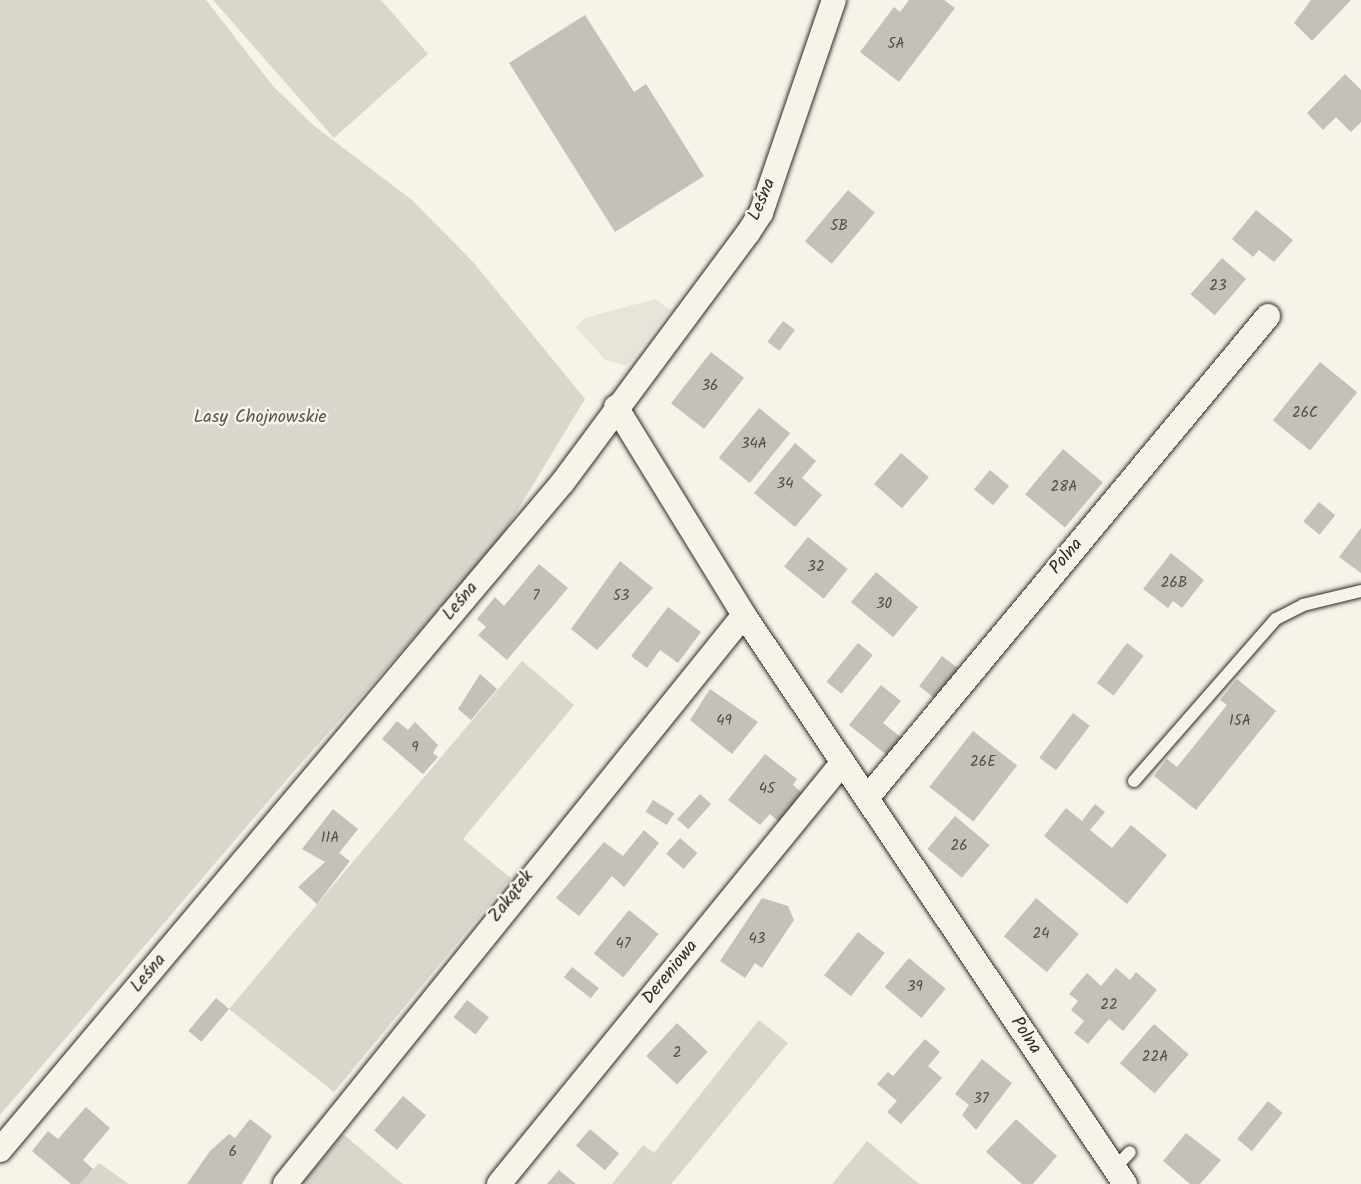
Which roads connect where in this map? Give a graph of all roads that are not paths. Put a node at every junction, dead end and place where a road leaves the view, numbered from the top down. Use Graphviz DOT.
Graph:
graph roads {
  1 [pos="834,0"];
  2 [pos="1268,316"];
  3 [pos="616,407"];
  4 [pos="1361,591"];
  5 [pos="744,615"];
  6 [pos="843,762"];
  7 [pos="1134,781"];
  8 [pos="867,798"];
  9 [pos="0,1150"];
  10 [pos="1123,1168"];
  11 [pos="285,1184"];
  12 [pos="499,1184"];
  1 -- 3 [label="street, Leśna"];
  2 -- 8 [label="street, Polna"];
  3 -- 5 [label="street, Polna"];
  3 -- 9 [label="street, Leśna"];
  4 -- 7 [label="lane"];
  5 -- 6 [label="street, Polna"];
  5 -- 11 [label="street, Zakątek"];
  6 -- 8 [label="street, Polna"];
  6 -- 12 [label="street, Dereniowa"];
  8 -- 10 [label="street, Polna"];
}
